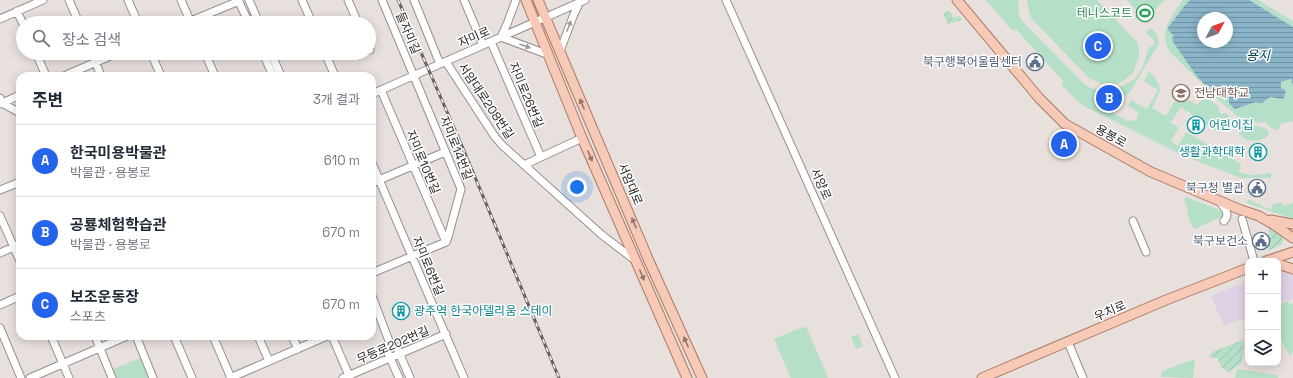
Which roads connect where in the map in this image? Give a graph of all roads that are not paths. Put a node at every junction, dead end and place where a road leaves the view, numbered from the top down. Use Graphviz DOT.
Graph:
graph roads {
  1 [pos="43,0"];
  2 [pos="69,0"];
  3 [pos="128,0"];
  4 [pos="181,0"];
  5 [pos="239,0"];
  6 [pos="249,0"];
  7 [pos="302,0"];
  8 [pos="348,0"];
  9 [pos="382,0"];
  10 [pos="414,0"];
  11 [pos="464,0"];
  12 [pos="516,0"];
  13 [pos="526,0"];
  14 [pos="538,0"];
  15 [pos="567,0"];
  16 [pos="726,0"];
  17 [pos="958,0"];
  18 [pos="583,1"];
  19 [pos="17,11"];
  20 [pos="19,16"];
  21 [pos="76,16"];
  22 [pos="135,16"];
  23 [pos="188,16"];
  24 [pos="203,16"];
  25 [pos="246,16"];
  26 [pos="256,16"];
  27 [pos="309,16"];
  28 [pos="355,16"];
  29 [pos="545,17"];
  30 [pos="0,19"];
  31 [pos="535,22"];
  32 [pos="501,37"];
  33 [pos="491,42"];
  34 [pos="483,45"];
  35 [pos="560,51"];
  36 [pos="548,55"];
  37 [pos="39,60"];
  38 [pos="101,60"];
  39 [pos="154,60"];
  40 [pos="208,60"];
  41 [pos="266,60"];
  42 [pos="274,60"];
  43 [pos="328,60"];
  44 [pos="96,62"];
  45 [pos="443,63"];
  46 [pos="44,72"];
  47 [pos="73,72"];
  48 [pos="100,72"];
  49 [pos="159,72"];
  50 [pos="213,72"];
  51 [pos="270,72"];
  52 [pos="279,72"];
  53 [pos="333,72"];
  54 [pos="414,75"];
  55 [pos="381,90"];
  56 [pos="376,92"];
  57 [pos="16,96"];
  58 [pos="1,102"];
  59 [pos="16,111"];
  60 [pos="582,138"];
  61 [pos="445,152"];
  62 [pos="541,157"];
  63 [pos="524,165"];
  64 [pos="413,166"];
  65 [pos="376,171"];
  66 [pos="380,180"];
  67 [pos="376,182"];
  68 [pos="16,184"];
  69 [pos="0,190"];
  70 [pos="1218,201"];
  71 [pos="0,216"];
  72 [pos="1260,216"];
  73 [pos="1242,219"];
  74 [pos="1133,221"];
  75 [pos="1224,221"];
  76 [pos="1293,224"];
  77 [pos="1293,238"];
  78 [pos="446,242"];
  79 [pos="16,243"];
  80 [pos="16,245"];
  81 [pos="16,245"];
  82 [pos="0,250"];
  83 [pos="1146,252"];
  84 [pos="1293,252"];
  85 [pos="0,253"];
  86 [pos="412,256"];
  87 [pos="1253,258"];
  88 [pos="1276,258"];
  89 [pos="636,261"];
  90 [pos="1281,265"];
  91 [pos="1245,269"];
  92 [pos="1293,269"];
  93 [pos="376,271"];
  94 [pos="16,298"];
  95 [pos="0,305"];
  96 [pos="376,307"];
  97 [pos="0,328"];
  98 [pos="446,334"];
  99 [pos="53,340"];
  100 [pos="97,340"];
  101 [pos="118,340"];
  102 [pos="138,340"];
  103 [pos="176,340"];
  104 [pos="215,340"];
  105 [pos="260,340"];
  106 [pos="294,340"];
  107 [pos="319,340"];
  108 [pos="333,340"];
  109 [pos="3,341"];
  110 [pos="389,341"];
  111 [pos="1068,342"];
  112 [pos="100,348"];
  113 [pos="298,349"];
  114 [pos="400,353"];
  115 [pos="390,358"];
  116 [pos="269,361"];
  117 [pos="63,364"];
  118 [pos="43,375"];
  119 [pos="347,377"];
  120 [pos="21,378"];
  121 [pos="30,378"];
  122 [pos="69,378"];
  123 [pos="112,378"];
  124 [pos="153,378"];
  125 [pos="192,378"];
  126 [pos="230,378"];
  127 [pos="399,378"];
  128 [pos="410,378"];
  129 [pos="464,378"];
  130 [pos="687,378"];
  131 [pos="702,378"];
  132 [pos="896,378"];
  133 [pos="982,378"];
  134 [pos="1083,378"];
  1 -- 19 [label="street"];
  2 -- 21 [label="street"];
  3 -- 22 [label="street"];
  4 -- 23 [label="street"];
  5 -- 24 [label="street"];
  5 -- 25 [label="street"];
  6 -- 26 [label="street"];
  7 -- 27 [label="street"];
  8 -- 28 [label="street"];
  9 -- 54 [label="street, 들자미길"];
  10 -- 45 [label="street, 서암대로208번길"];
  11 -- 34 [label="street"];
  12 -- 32 [label="street"];
  13 -- 31 [label="main road"];
  14 -- 29 [label="main road, 서암대로"];
  15 -- 18 [label="street"];
  16 -- 132 [label="street, 서양로"];
  17 -- 70 [label="main road, 용봉로"];
  18 -- 29 [label="street, 자미로"];
  35 -- 18 [label="street, one-way"];
  19 -- 20 [label="street"];
  19 -- 30 [label="street"];
  29 -- 31 [label="street, 자미로"];
  29 -- 35 [label="main road, 서암대로"];
  31 -- 32 [label="street, 자미로"];
  31 -- 36 [label="main road"];
  32 -- 33 [label="street, 자미로"];
  32 -- 36 [label="street, one-way"];
  33 -- 34 [label="street, 자미로"];
  33 -- 62 [label="street, 자미로26번길"];
  34 -- 45 [label="street, 자미로"];
  131 -- 35 [label="main road, 서암대로, one-way"];
  36 -- 60 [label="main road"];
  37 -- 46 [label="street"];
  38 -- 44 [label="street"];
  39 -- 49 [label="street"];
  40 -- 50 [label="street"];
  41 -- 51 [label="street"];
  42 -- 52 [label="street"];
  43 -- 53 [label="street"];
  44 -- 47 [label="street"];
  44 -- 48 [label="street"];
  45 -- 54 [label="street, 자미로"];
  45 -- 63 [label="street, 서암대로208번길"];
  54 -- 55 [label="street, 자미로"];
  54 -- 61 [label="street, 자미로14번길"];
  55 -- 56 [label="street, 자미로"];
  55 -- 64 [label="street, 자미로10번길"];
  57 -- 58 [label="street"];
  58 -- 59 [label="street"];
  60 -- 62 [label="street"];
  60 -- 89 [label="main road, one-way"];
  61 -- 64 [label="street"];
  61 -- 78 [label="street, 자미로14번길"];
  62 -- 63 [label="street"];
  63 -- 89 [label="street, 서암대로208번길"];
  64 -- 66 [label="street"];
  64 -- 78 [label="street, 자미로10번길"];
  65 -- 66 [label="street, 자미로6번길"];
  66 -- 67 [label="street"];
  66 -- 86 [label="street, 자미로6번길"];
  68 -- 69 [label="street"];
  70 -- 72 [label="main road, 용봉로"];
  70 -- 75 [label="street"];
  71 -- 79 [label="street"];
  72 -- 76 [label="main road"];
  72 -- 77 [label="main road, 용봉로"];
  73 -- 87 [label="street"];
  74 -- 83 [label="street"];
  78 -- 86 [label="street"];
  80 -- 82 [label="street"];
  81 -- 85 [label="street"];
  84 -- 88 [label="main road"];
  86 -- 93 [label="street"];
  86 -- 98 [label="street, 자미로6번길"];
  89 -- 130 [label="main road, one-way"];
  90 -- 92 [label="main road"];
  91 -- 111 [label="main road, 우치로"];
  94 -- 95 [label="street"];
  96 -- 110 [label="street"];
  97 -- 109 [label="street"];
  98 -- 114 [label="street, 무등로202번길"];
  98 -- 129 [label="street, 자미로6번길"];
  99 -- 117 [label="street"];
  100 -- 112 [label="street"];
  101 -- 112 [label="street"];
  102 -- 124 [label="street"];
  103 -- 125 [label="street"];
  104 -- 126 [label="street"];
  105 -- 116 [label="street"];
  106 -- 113 [label="street"];
  107 -- 113 [label="street"];
  108 -- 119 [label="street, 무등로202번길"];
  109 -- 120 [label="street"];
  110 -- 114 [label="street"];
  110 -- 115 [label="street"];
  111 -- 133 [label="main road, 우치로"];
  111 -- 134 [label="street"];
  112 -- 117 [label="street"];
  112 -- 123 [label="street"];
  113 -- 116 [label="street"];
  114 -- 115 [label="street, 무등로202번길"];
  114 -- 128 [label="street"];
  115 -- 119 [label="street, 무등로202번길"];
  115 -- 127 [label="street"];
  116 -- 126 [label="street"];
  117 -- 118 [label="street"];
  117 -- 122 [label="street"];
  118 -- 121 [label="street"];
}
